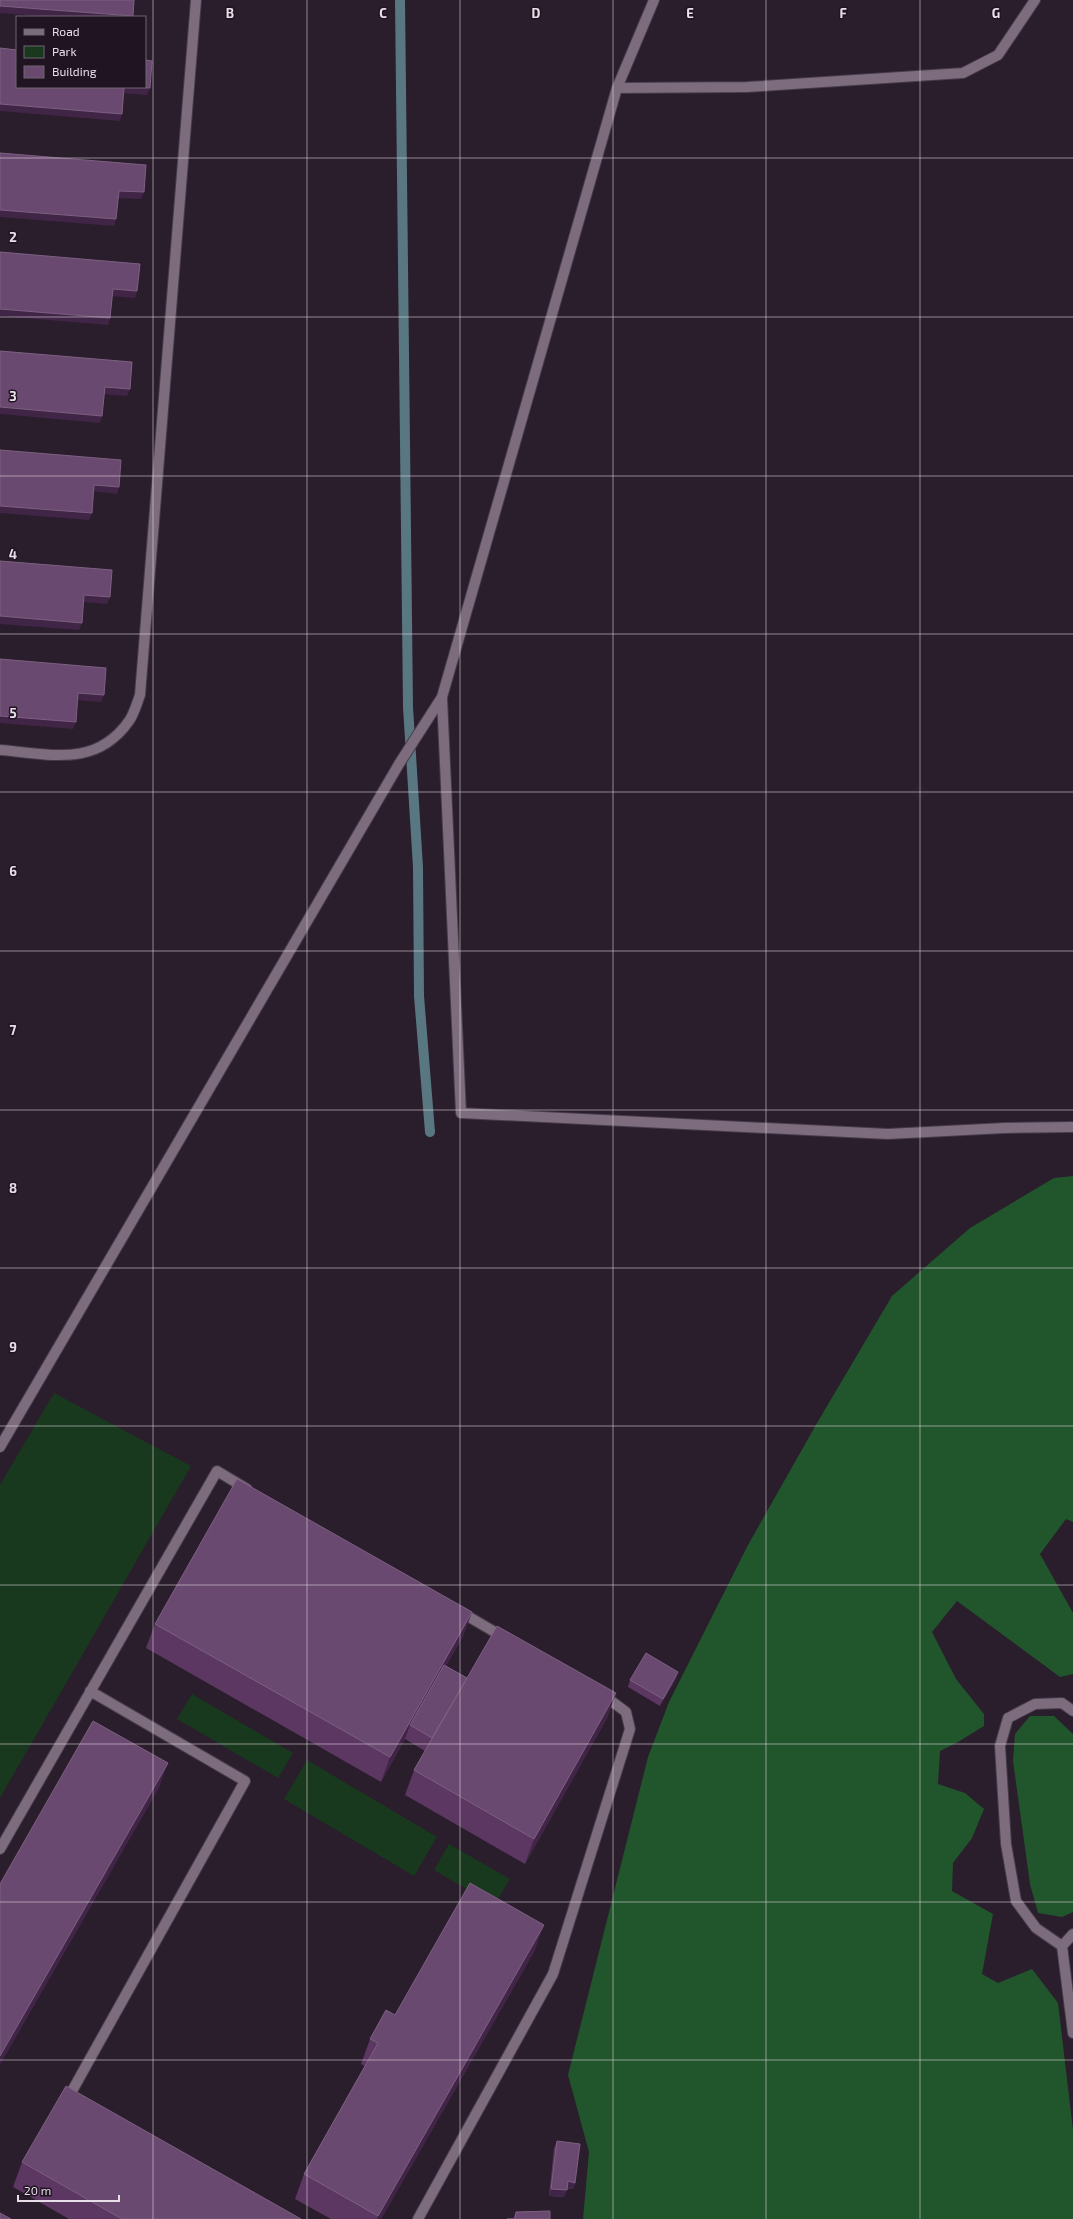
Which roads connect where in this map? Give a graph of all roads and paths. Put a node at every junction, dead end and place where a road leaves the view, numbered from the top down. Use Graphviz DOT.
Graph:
graph roads {
  1 [pos="196,0"];
  2 [pos="654,0"];
  3 [pos="1035,0"];
  4 [pos="617,88"];
  5 [pos="442,697"];
  6 [pos="0,750"];
  7 [pos="1073,1127"];
  8 [pos="0,1447"];
  9 [pos="258,1495"];
  10 [pos="450,1606"];
  11 [pos="512,1642"];
  12 [pos="594,1689"];
  13 [pos="90,1691"];
  14 [pos="1073,1711"];
  15 [pos="0,1849"];
  16 [pos="1073,1934"];
  17 [pos="1062,1946"];
  18 [pos="1073,2033"];
  19 [pos="72,2106"];
  20 [pos="418,2219"];
  1 -- 6 [label="street"];
  2 -- 4 [label="street"];
  3 -- 4 [label="street"];
  4 -- 5 [label="street"];
  5 -- 7 [label="street"];
  5 -- 8 [label="street"];
  9 -- 13 [label="street"];
  10 -- 11 [label="street"];
  12 -- 20 [label="street"];
  13 -- 15 [label="street"];
  13 -- 19 [label="street"];
  14 -- 17 [label="street"];
  16 -- 17 [label="street"];
  17 -- 18 [label="street"];
}
